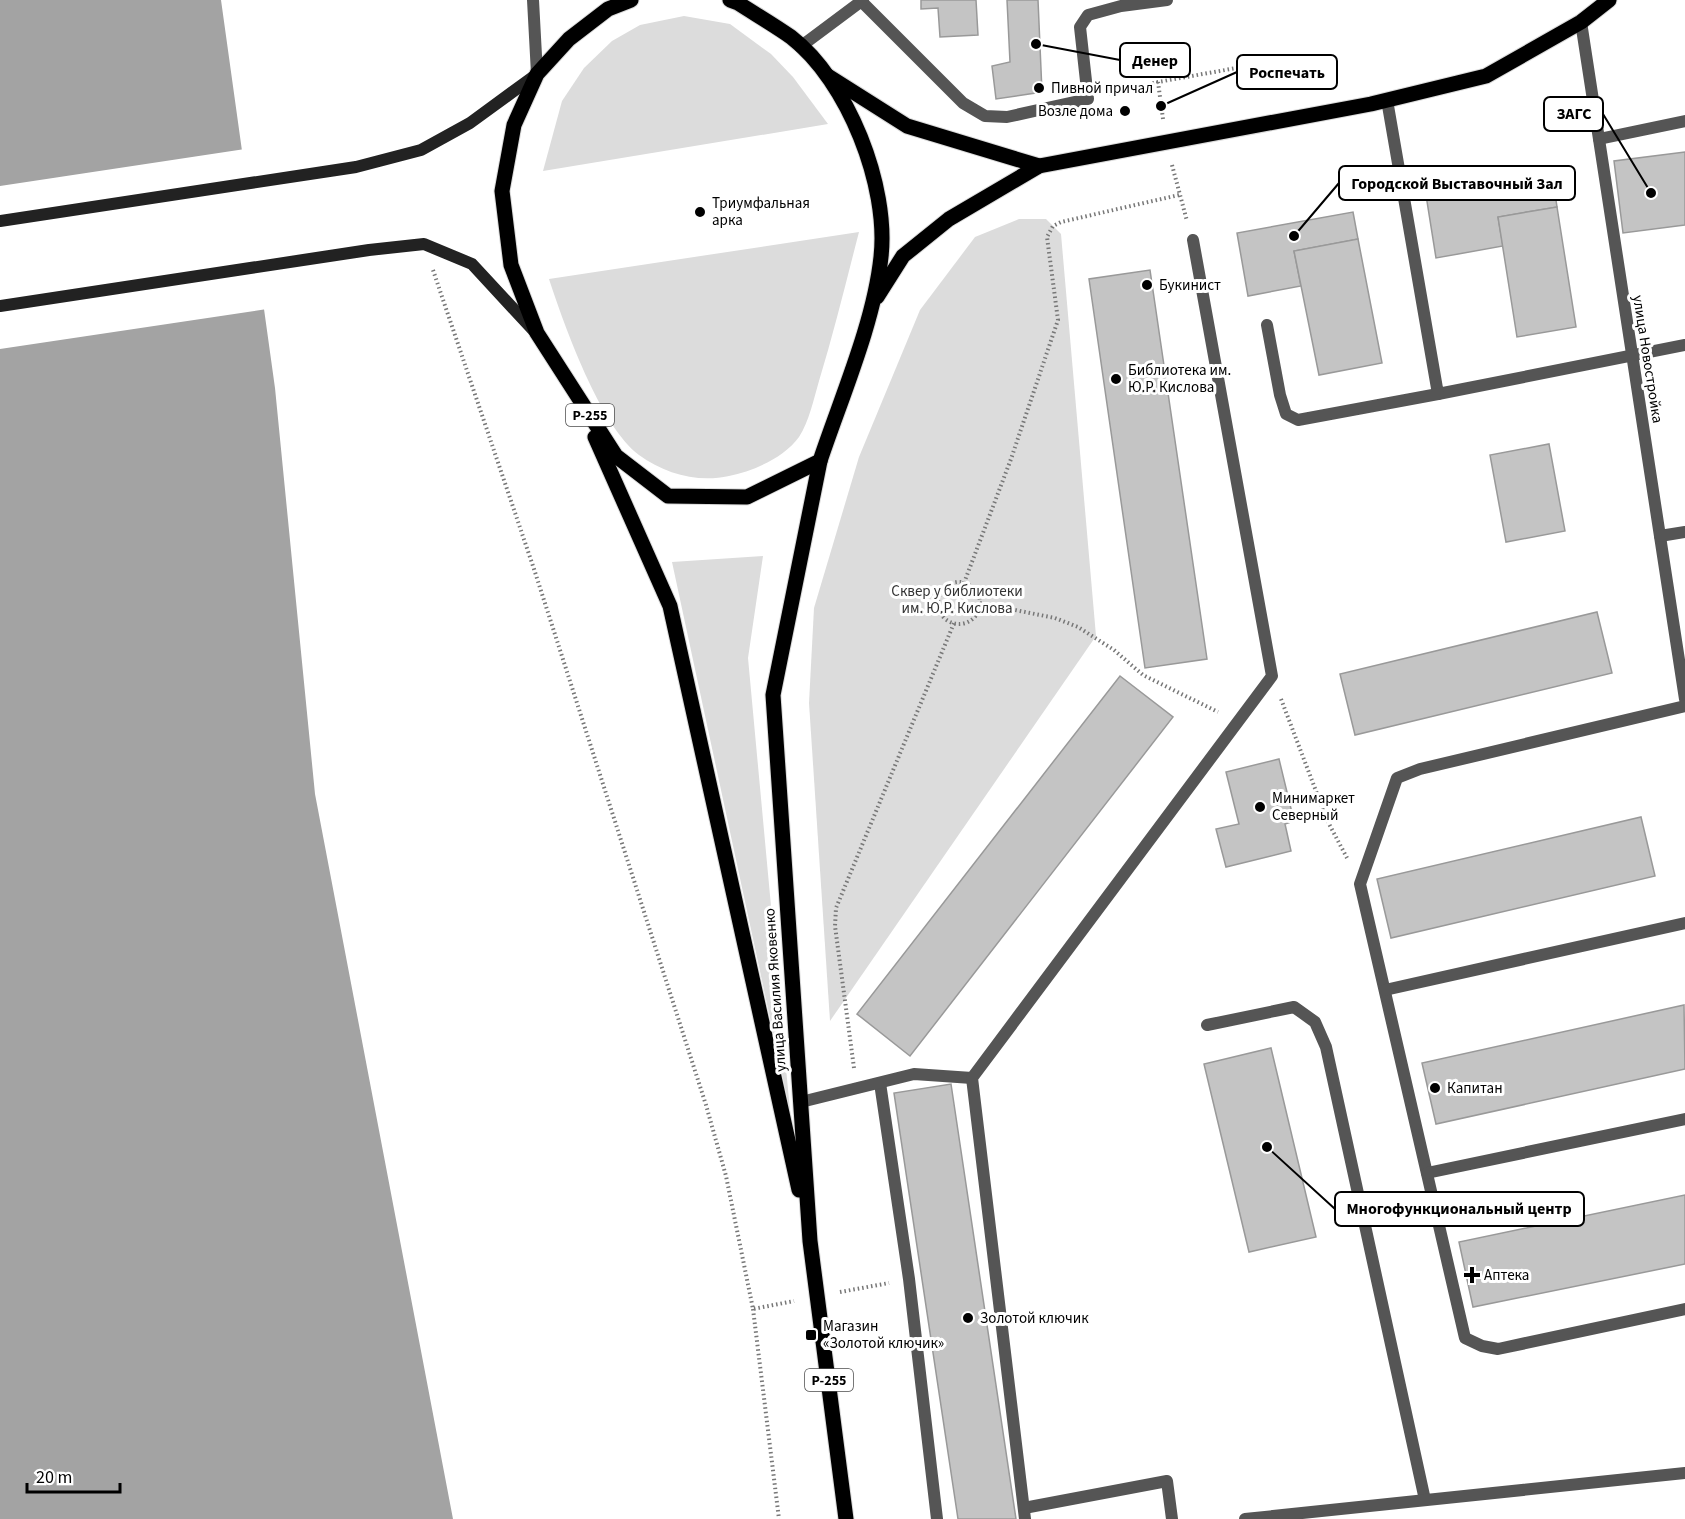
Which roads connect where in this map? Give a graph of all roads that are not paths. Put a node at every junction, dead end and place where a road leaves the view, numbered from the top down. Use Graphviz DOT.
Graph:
graph roads {
  1 [pos="533,0"];
  2 [pos="631,0"];
  3 [pos="729,0"];
  4 [pos="1167,0"];
  5 [pos="1595,0"];
  6 [pos="1609,0"];
  7 [pos="863,1"];
  8 [pos="1581,22"];
  9 [pos="800,47"];
  10 [pos="537,74"];
  11 [pos="828,76"];
  12 [pos="1387,100"];
  13 [pos="1685,121"];
  14 [pos="1599,139"];
  15 [pos="1039,166"];
  16 [pos="0,221"];
  17 [pos="1193,240"];
  18 [pos="872,304"];
  19 [pos="0,306"];
  20 [pos="1267,325"];
  21 [pos="537,333"];
  22 [pos="1685,345"];
  23 [pos="1633,357"];
  24 [pos="576,393"];
  25 [pos="1438,394"];
  26 [pos="820,461"];
  27 [pos="1685,532"];
  28 [pos="1660,536"];
  29 [pos="1685,699"];
  30 [pos="1685,706"];
  31 [pos="1685,923"];
  32 [pos="1385,990"];
  33 [pos="1208,1025"];
  34 [pos="972,1078"];
  35 [pos="880,1083"];
  36 [pos="801,1102"];
  37 [pos="1685,1119"];
  38 [pos="1427,1173"];
  39 [pos="810,1241"];
  40 [pos="1685,1309"];
  41 [pos="1685,1473"];
  42 [pos="1425,1500"];
  43 [pos="1025,1513"];
  44 [pos="846,1519"];
  45 [pos="937,1519"];
  46 [pos="1172,1519"];
  47 [pos="1245,1519"];
  1 -- 10 [label="street"];
  2 -- 10 [label="main road, Р-255"];
  3 -- 9 [label="main road, Р-255"];
  4 -- 7 [label="street"];
  5 -- 8 [label="main road"];
  6 -- 8 [label="main road"];
  7 -- 9 [label="street"];
  8 -- 12 [label="main road"];
  8 -- 14 [label="street, улица Новостройка"];
  9 -- 11 [label="main road, Р-255"];
  10 -- 16 [label="main road, Р-255"];
  10 -- 21 [label="main road, Р-255"];
  11 -- 15 [label="main road"];
  11 -- 18 [label="main road, Р-255"];
  12 -- 15 [label="main road"];
  12 -- 25 [label="street"];
  13 -- 14 [label="street"];
  14 -- 23 [label="street, улица Новостройка"];
  15 -- 18 [label="main road"];
  17 -- 34 [label="street"];
  18 -- 26 [label="main road, Р-255"];
  19 -- 21 [label="main road, Р-255"];
  20 -- 25 [label="street"];
  21 -- 24 [label="main road, Р-255"];
  22 -- 23 [label="street"];
  23 -- 25 [label="street"];
  23 -- 28 [label="street, улица Новостройка"];
  24 -- 26 [label="main road, Р-255"];
  24 -- 39 [label="main road, Р-255"];
  26 -- 36 [label="main road, улица Василия Яковенко / Р-255"];
  27 -- 28 [label="street"];
  28 -- 29 [label="street, улица Новостройка"];
  30 -- 32 [label="street"];
  31 -- 32 [label="street"];
  32 -- 38 [label="street"];
  33 -- 42 [label="street"];
  34 -- 35 [label="street"];
  34 -- 43 [label="street"];
  35 -- 36 [label="street"];
  35 -- 45 [label="street"];
  36 -- 39 [label="main road, улица Василия Яковенко / Р-255"];
  37 -- 38 [label="street"];
  38 -- 40 [label="street"];
  39 -- 44 [label="main road, улица Василия Яковенко / Р-255"];
  41 -- 42 [label="street"];
  42 -- 47 [label="street"];
  43 -- 46 [label="street"];
}
